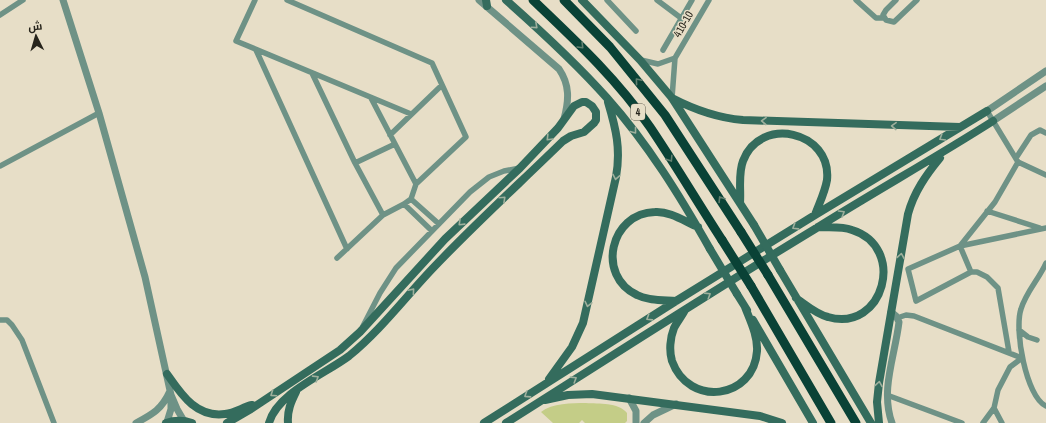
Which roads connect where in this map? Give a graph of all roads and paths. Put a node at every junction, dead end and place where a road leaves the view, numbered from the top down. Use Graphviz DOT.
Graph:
graph roads {
  1 [pos="23,0"];
  2 [pos="64,0"];
  3 [pos="254,0"];
  4 [pos="287,0"];
  5 [pos="479,0"];
  6 [pos="506,0"];
  7 [pos="533,0"];
  8 [pos="564,0"];
  9 [pos="582,0"];
  10 [pos="607,0"];
  11 [pos="657,0"];
  12 [pos="692,0"];
  13 [pos="709,0"];
  14 [pos="856,0"];
  15 [pos="896,0"];
  16 [pos="917,0"];
  17 [pos="487,3"];
  18 [pos="0,15"];
  19 [pos="681,18"];
  20 [pos="884,18"];
  21 [pos="636,31"];
  22 [pos="256,50"];
  23 [pos="663,50"];
  24 [pos="675,58"];
  25 [pos="640,60"];
  26 [pos="1046,71"];
  27 [pos="312,73"];
  28 [pos="442,85"];
  29 [pos="1046,86"];
  30 [pos="371,97"];
  31 [pos="607,98"];
  32 [pos="672,98"];
  33 [pos="988,111"];
  34 [pos="98,113"];
  35 [pos="411,114"];
  36 [pos="563,120"];
  37 [pos="993,121"];
  38 [pos="961,127"];
  39 [pos="1046,133"];
  40 [pos="390,135"];
  41 [pos="395,144"];
  42 [pos="943,153"];
  43 [pos="1017,160"];
  44 [pos="355,163"];
  45 [pos="0,166"];
  46 [pos="520,168"];
  47 [pos="1046,175"];
  48 [pos="416,184"];
  49 [pos="410,199"];
  50 [pos="404,204"];
  51 [pos="740,204"];
  52 [pos="987,211"];
  53 [pos="383,215"];
  54 [pos="815,215"];
  55 [pos="439,224"];
  56 [pos="698,227"];
  57 [pos="818,227"];
  58 [pos="1044,228"];
  59 [pos="432,231"];
  60 [pos="960,246"];
  61 [pos="347,249"];
  62 [pos="337,258"];
  63 [pos="1046,263"];
  64 [pos="971,272"];
  65 [pos="1044,272"];
  66 [pos="796,298"];
  67 [pos="676,301"];
  68 [pos="745,307"];
  69 [pos="686,308"];
  70 [pos="894,315"];
  71 [pos="0,320"];
  72 [pos="1019,330"];
  73 [pos="360,332"];
  74 [pos="1037,340"];
  75 [pos="1009,352"];
  76 [pos="1022,358"];
  77 [pos="167,374"];
  78 [pos="546,384"];
  79 [pos="297,389"];
  80 [pos="171,393"];
  81 [pos="887,395"];
  82 [pos="629,398"];
  83 [pos="539,401"];
  84 [pos="676,404"];
  85 [pos="1046,406"];
  86 [pos="254,407"];
  87 [pos="994,408"];
  88 [pos="188,422"];
  89 [pos="54,423"];
  90 [pos="136,423"];
  91 [pos="167,423"];
  92 [pos="227,423"];
  93 [pos="243,423"];
  94 [pos="269,423"];
  95 [pos="288,423"];
  96 [pos="484,423"];
  97 [pos="506,423"];
  98 [pos="636,423"];
  99 [pos="644,423"];
  100 [pos="782,423"];
  101 [pos="813,423"];
  102 [pos="831,423"];
  103 [pos="856,423"];
  104 [pos="871,423"];
  105 [pos="879,423"];
  106 [pos="892,423"];
  107 [pos="962,423"];
  108 [pos="983,423"];
  109 [pos="1002,423"];
  1 -- 18 [label="street"];
  2 -- 34 [label="street"];
  3 -- 22 [label="street"];
  4 -- 28 [label="street"];
  5 -- 17 [label="street"];
  6 -- 31 [label="main road, one-way"];
  7 -- 102 [label="highway, 4, one-way, bridge"];
  103 -- 8 [label="highway, 4, one-way, bridge"];
  9 -- 25 [label="main road"];
  10 -- 21 [label="street"];
  11 -- 19 [label="street"];
  12 -- 19 [label="street"];
  13 -- 24 [label="street, 410-10"];
  14 -- 20 [label="street"];
  15 -- 20 [label="street"];
  16 -- 20 [label="street"];
  17 -- 36 [label="street"];
  19 -- 23 [label="street"];
  22 -- 27 [label="street"];
  22 -- 61 [label="street"];
  24 -- 25 [label="street"];
  24 -- 32 [label="street, 410-10"];
  25 -- 32 [label="main road"];
  26 -- 33 [label="street"];
  27 -- 30 [label="street"];
  27 -- 44 [label="street"];
  28 -- 35 [label="street"];
  28 -- 48 [label="street"];
  29 -- 37 [label="street"];
  30 -- 35 [label="street"];
  30 -- 40 [label="street"];
  31 -- 56 [label="main road, one-way"];
  31 -- 78 [label="main road, one-way"];
  38 -- 32 [label="main road, one-way"];
  32 -- 51 [label="main road"];
  33 -- 37 [label="street"];
  33 -- 38 [label="main road"];
  34 -- 45 [label="street"];
  34 -- 77 [label="street"];
  35 -- 40 [label="street"];
  36 -- 46 [label="main road, one-way"];
  79 -- 36 [label="main road, one-way"];
  37 -- 42 [label="main road"];
  37 -- 43 [label="street"];
  38 -- 54 [label="main road, one-way"];
  39 -- 43 [label="street"];
  40 -- 41 [label="street"];
  41 -- 44 [label="street"];
  41 -- 48 [label="street"];
  57 -- 42 [label="main road, one-way"];
  70 -- 42 [label="main road, one-way"];
  43 -- 47 [label="street"];
  43 -- 52 [label="street"];
  44 -- 53 [label="street"];
  46 -- 55 [label="street"];
  46 -- 73 [label="main road, one-way"];
  48 -- 49 [label="street"];
  49 -- 50 [label="street"];
  49 -- 55 [label="street"];
  50 -- 53 [label="street"];
  50 -- 59 [label="street"];
  51 -- 54 [label="main road"];
  51 -- 66 [label="main road, bridge"];
  52 -- 58 [label="street"];
  52 -- 60 [label="street"];
  53 -- 61 [label="street"];
  54 -- 67 [label="main road, one-way"];
  55 -- 59 [label="street"];
  56 -- 67 [label="main road"];
  56 -- 68 [label="main road, bridge"];
  57 -- 66 [label="main road"];
  69 -- 57 [label="main road, one-way"];
  58 -- 60 [label="street"];
  59 -- 73 [label="street"];
  60 -- 64 [label="street"];
  60 -- 64 [label="street"];
  61 -- 62 [label="street"];
  63 -- 65 [label="street"];
  64 -- 75 [label="street"];
  65 -- 72 [label="street"];
  66 -- 104 [label="main road"];
  67 -- 78 [label="main road, one-way"];
  68 -- 69 [label="main road"];
  68 -- 101 [label="main road"];
  83 -- 69 [label="main road, one-way"];
  70 -- 75 [label="street"];
  70 -- 81 [label="street"];
  105 -- 70 [label="main road, one-way"];
  71 -- 89 [label="street"];
  72 -- 74 [label="street"];
  72 -- 76 [label="street"];
  73 -- 86 [label="main road, one-way"];
  75 -- 76 [label="street"];
  76 -- 85 [label="street"];
  76 -- 87 [label="street"];
  77 -- 80 [label="street"];
  77 -- 86 [label="main road"];
  78 -- 96 [label="main road, one-way"];
  79 -- 94 [label="main road"];
  79 -- 95 [label="main road"];
  80 -- 88 [label="street"];
  80 -- 90 [label="street"];
  80 -- 91 [label="street"];
  81 -- 106 [label="street"];
  81 -- 107 [label="street"];
  82 -- 83 [label="main road"];
  82 -- 84 [label="main road"];
  82 -- 98 [label="street"];
  83 -- 97 [label="main road"];
  84 -- 99 [label="street"];
  84 -- 100 [label="main road"];
  86 -- 92 [label="main road"];
  86 -- 93 [label="main road"];
  87 -- 108 [label="street"];
  87 -- 109 [label="street"];
  88 -- 91 [label="main road"];
}
